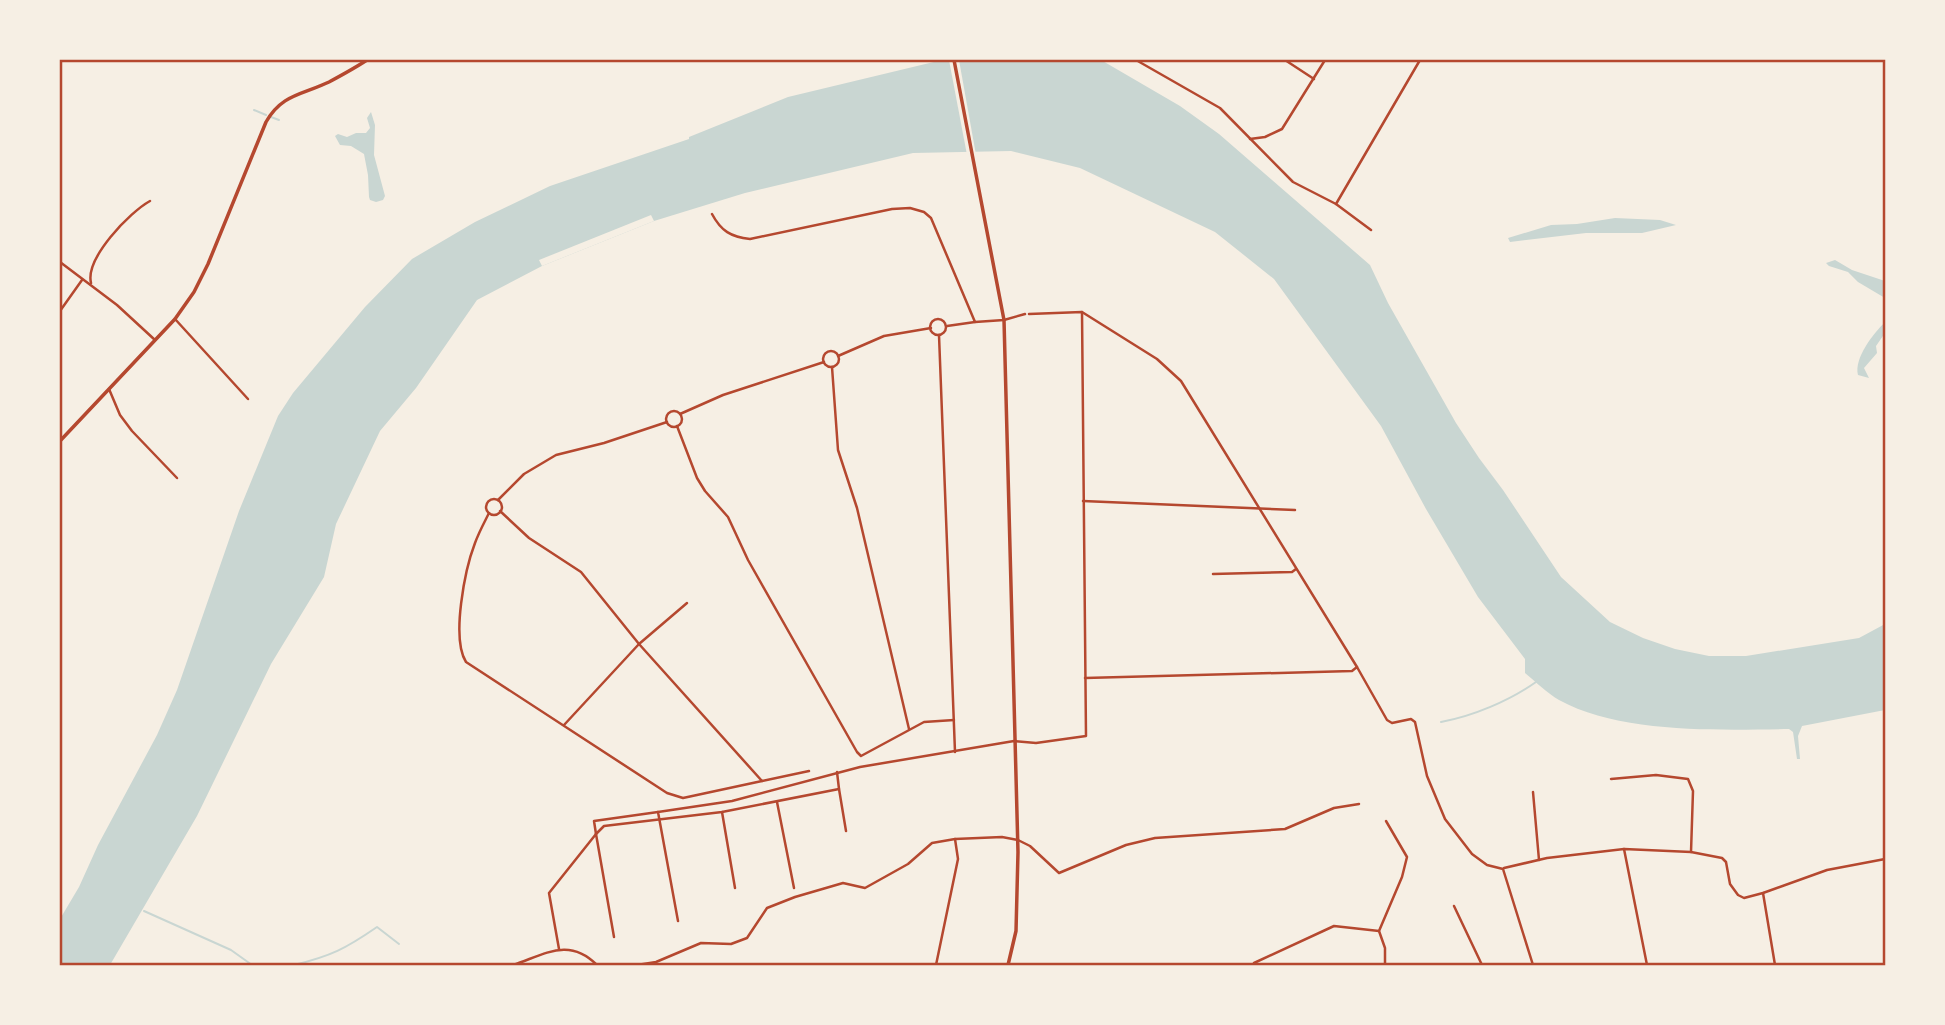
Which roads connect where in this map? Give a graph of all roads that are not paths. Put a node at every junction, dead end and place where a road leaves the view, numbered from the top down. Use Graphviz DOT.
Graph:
graph roads {
  1 [pos="367,60"];
  2 [pos="954,60"];
  3 [pos="1136,60"];
  4 [pos="1285,60"];
  5 [pos="1325,60"];
  6 [pos="1420,60"];
  7 [pos="1314,79"];
  8 [pos="1250,139"];
  9 [pos="150,201"];
  10 [pos="1336,204"];
  11 [pos="712,214"];
  12 [pos="1371,230"];
  13 [pos="60,262"];
  14 [pos="83,279"];
  15 [pos="92,286"];
  16 [pos="60,311"];
  17 [pos="1082,312"];
  18 [pos="175,319"];
  19 [pos="1004,320"];
  20 [pos="975,322"];
  21 [pos="946,326"];
  22 [pos="931,328"];
  23 [pos="939,335"];
  24 [pos="155,340"];
  25 [pos="838,356"];
  26 [pos="824,362"];
  27 [pos="832,367"];
  28 [pos="109,389"];
  29 [pos="248,399"];
  30 [pos="680,414"];
  31 [pos="667,422"];
  32 [pos="677,426"];
  33 [pos="60,441"];
  34 [pos="177,478"];
  35 [pos="498,500"];
  36 [pos="1083,501"];
  37 [pos="1259,509"];
  38 [pos="1295,510"];
  39 [pos="500,511"];
  40 [pos="489,513"];
  41 [pos="1297,569"];
  42 [pos="1213,574"];
  43 [pos="687,603"];
  44 [pos="639,644"];
  45 [pos="1357,667"];
  46 [pos="1085,678"];
  47 [pos="954,720"];
  48 [pos="564,725"];
  49 [pos="909,729"];
  50 [pos="1014,741"];
  51 [pos="955,752"];
  52 [pos="809,771"];
  53 [pos="836,772"];
  54 [pos="1611,779"];
  55 [pos="762,781"];
  56 [pos="839,789"];
  57 [pos="1533,792"];
  58 [pos="777,802"];
  59 [pos="1359,804"];
  60 [pos="658,812"];
  61 [pos="722,812"];
  62 [pos="660,819"];
  63 [pos="1386,821"];
  64 [pos="846,831"];
  65 [pos="596,834"];
  66 [pos="955,839"];
  67 [pos="1018,840"];
  68 [pos="1625,849"];
  69 [pos="1691,852"];
  70 [pos="1885,859"];
  71 [pos="1539,860"];
  72 [pos="1503,869"];
  73 [pos="735,888"];
  74 [pos="794,888"];
  75 [pos="1763,893"];
  76 [pos="1454,906"];
  77 [pos="678,921"];
  78 [pos="1378,931"];
  79 [pos="614,937"];
  80 [pos="559,949"];
  81 [pos="1254,963"];
  82 [pos="513,965"];
  83 [pos="597,965"];
  84 [pos="637,965"];
  85 [pos="936,965"];
  86 [pos="1008,965"];
  87 [pos="1385,965"];
  88 [pos="1482,965"];
  89 [pos="1533,965"];
  90 [pos="1647,965"];
  91 [pos="1775,965"];
  1 -- 18 [label="main road"];
  2 -- 19 [label="main road"];
  3 -- 8 [label="street"];
  4 -- 7 [label="street"];
  5 -- 7 [label="street"];
  6 -- 10 [label="street"];
  7 -- 8 [label="street"];
  8 -- 10 [label="street"];
  9 -- 15 [label="street"];
  10 -- 12 [label="street"];
  11 -- 20 [label="street"];
  13 -- 14 [label="street"];
  14 -- 15 [label="street"];
  14 -- 16 [label="street"];
  15 -- 24 [label="street"];
  17 -- 19 [label="street"];
  17 -- 36 [label="street"];
  17 -- 37 [label="street"];
  18 -- 24 [label="main road"];
  18 -- 29 [label="street"];
  19 -- 20 [label="street"];
  19 -- 50 [label="main road"];
  20 -- 21 [label="street"];
  21 -- 22 [label="street"];
  21 -- 23 [label="street"];
  22 -- 23 [label="street"];
  22 -- 25 [label="street"];
  23 -- 47 [label="street"];
  24 -- 28 [label="main road"];
  25 -- 26 [label="street"];
  25 -- 27 [label="street"];
  26 -- 27 [label="street"];
  26 -- 30 [label="street"];
  27 -- 49 [label="street"];
  28 -- 33 [label="main road"];
  28 -- 34 [label="street"];
  30 -- 31 [label="street"];
  30 -- 32 [label="street"];
  31 -- 32 [label="street"];
  31 -- 35 [label="street"];
  32 -- 49 [label="street"];
  35 -- 39 [label="street"];
  35 -- 40 [label="street"];
  36 -- 37 [label="street"];
  36 -- 46 [label="street"];
  37 -- 38 [label="street"];
  37 -- 41 [label="street"];
  39 -- 40 [label="street"];
  39 -- 44 [label="street"];
  40 -- 48 [label="street"];
  41 -- 42 [label="street"];
  41 -- 45 [label="street"];
  43 -- 44 [label="street"];
  44 -- 48 [label="street"];
  44 -- 55 [label="street"];
  45 -- 46 [label="street"];
  45 -- 72 [label="street"];
  46 -- 50 [label="street"];
  47 -- 49 [label="street"];
  47 -- 51 [label="street"];
  48 -- 55 [label="street"];
  50 -- 51 [label="street"];
  50 -- 67 [label="main road"];
  51 -- 53 [label="street"];
  52 -- 55 [label="street"];
  53 -- 56 [label="street"];
  53 -- 60 [label="street"];
  54 -- 69 [label="street"];
  56 -- 58 [label="street"];
  56 -- 64 [label="street"];
  57 -- 71 [label="street"];
  58 -- 61 [label="street"];
  58 -- 74 [label="street"];
  59 -- 67 [label="street"];
  60 -- 62 [label="street"];
  60 -- 65 [label="street"];
  61 -- 62 [label="street"];
  61 -- 73 [label="street"];
  62 -- 65 [label="street"];
  62 -- 77 [label="street"];
  63 -- 78 [label="street"];
  65 -- 79 [label="street"];
  65 -- 80 [label="street"];
  66 -- 67 [label="street"];
  66 -- 84 [label="street"];
  66 -- 85 [label="street"];
  67 -- 86 [label="main road"];
  68 -- 69 [label="street"];
  68 -- 71 [label="street"];
  68 -- 90 [label="street"];
  69 -- 75 [label="street"];
  70 -- 75 [label="street"];
  71 -- 72 [label="street"];
  72 -- 89 [label="street"];
  75 -- 91 [label="street"];
  76 -- 88 [label="street"];
  78 -- 81 [label="street"];
  78 -- 87 [label="street"];
  80 -- 82 [label="street"];
  80 -- 83 [label="street"];
}
